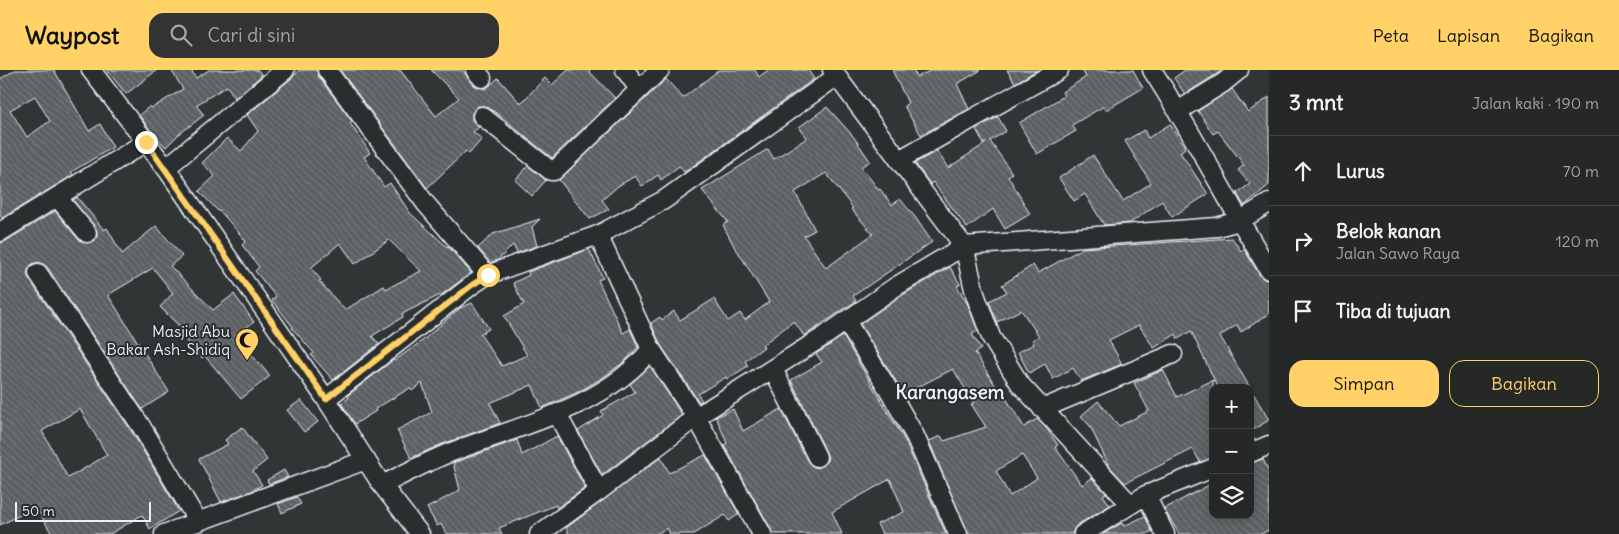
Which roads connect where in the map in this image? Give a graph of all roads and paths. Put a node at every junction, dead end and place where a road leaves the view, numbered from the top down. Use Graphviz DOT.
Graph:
graph roads {
  1 [pos="92,70"];
  2 [pos="285,70"];
  3 [pos="327,70"];
  4 [pos="624,70"];
  5 [pos="660,70"];
  6 [pos="1059,70"];
  7 [pos="1152,70"];
  8 [pos="1239,70"];
  9 [pos="835,73"];
  10 [pos="639,89"];
  11 [pos="1178,111"];
  12 [pos="482,116"];
  13 [pos="146,142"];
  14 [pos="899,160"];
  15 [pos="166,168"];
  16 [pos="57,197"];
  17 [pos="1269,203"];
  18 [pos="1239,221"];
  19 [pos="0,232"];
  20 [pos="87,233"];
  21 [pos="598,235"];
  22 [pos="964,246"];
  23 [pos="1269,270"];
  24 [pos="38,273"];
  25 [pos="488,275"];
  26 [pos="846,321"];
  27 [pos="651,349"];
  28 [pos="1173,354"];
  29 [pos="773,369"];
  30 [pos="326,399"];
  31 [pos="1042,409"];
  32 [pos="557,414"];
  33 [pos="696,417"];
  34 [pos="1268,448"];
  35 [pos="1254,452"];
  36 [pos="817,457"];
  37 [pos="366,460"];
  38 [pos="1209,470"];
  39 [pos="382,484"];
  40 [pos="599,491"];
  41 [pos="1146,495"];
  42 [pos="1130,504"];
  43 [pos="198,522"];
  44 [pos="559,528"];
  45 [pos="164,534"];
  46 [pos="420,534"];
  47 [pos="539,534"];
  48 [pos="762,534"];
  49 [pos="958,534"];
  50 [pos="1083,534"];
  51 [pos="1165,534"];
  1 -- 13 [label="street"];
  2 -- 15 [label="street"];
  3 -- 25 [label="street"];
  4 -- 10 [label="street"];
  5 -- 10 [label="street"];
  6 -- 14 [label="street"];
  7 -- 11 [label="street"];
  8 -- 11 [label="street"];
  9 -- 14 [label="street"];
  9 -- 21 [label="street"];
  10 -- 12 [label="street"];
  11 -- 18 [label="street"];
  13 -- 15 [label="street"];
  13 -- 16 [label="street"];
  14 -- 22 [label="street"];
  15 -- 30 [label="street"];
  16 -- 19 [label="street"];
  16 -- 20 [label="street"];
  17 -- 18 [label="street"];
  18 -- 22 [label="street"];
  18 -- 23 [label="street"];
  21 -- 25 [label="street"];
  21 -- 27 [label="street"];
  22 -- 26 [label="street"];
  22 -- 31 [label="street"];
  24 -- 43 [label="street"];
  25 -- 30 [label="street"];
  26 -- 29 [label="street"];
  26 -- 49 [label="street"];
  27 -- 32 [label="street"];
  27 -- 33 [label="street"];
  28 -- 31 [label="street"];
  29 -- 33 [label="street"];
  29 -- 36 [label="street"];
  30 -- 37 [label="street"];
  31 -- 42 [label="street"];
  32 -- 39 [label="street"];
  32 -- 40 [label="street"];
  33 -- 40 [label="street"];
  33 -- 48 [label="street"];
  34 -- 35 [label="street"];
  37 -- 39 [label="street"];
  37 -- 43 [label="street"];
  38 -- 41 [label="street"];
  39 -- 46 [label="street"];
  40 -- 44 [label="street"];
  41 -- 42 [label="street"];
  41 -- 51 [label="street"];
  42 -- 50 [label="street"];
  43 -- 45 [label="street"];
  44 -- 47 [label="street"];
}
